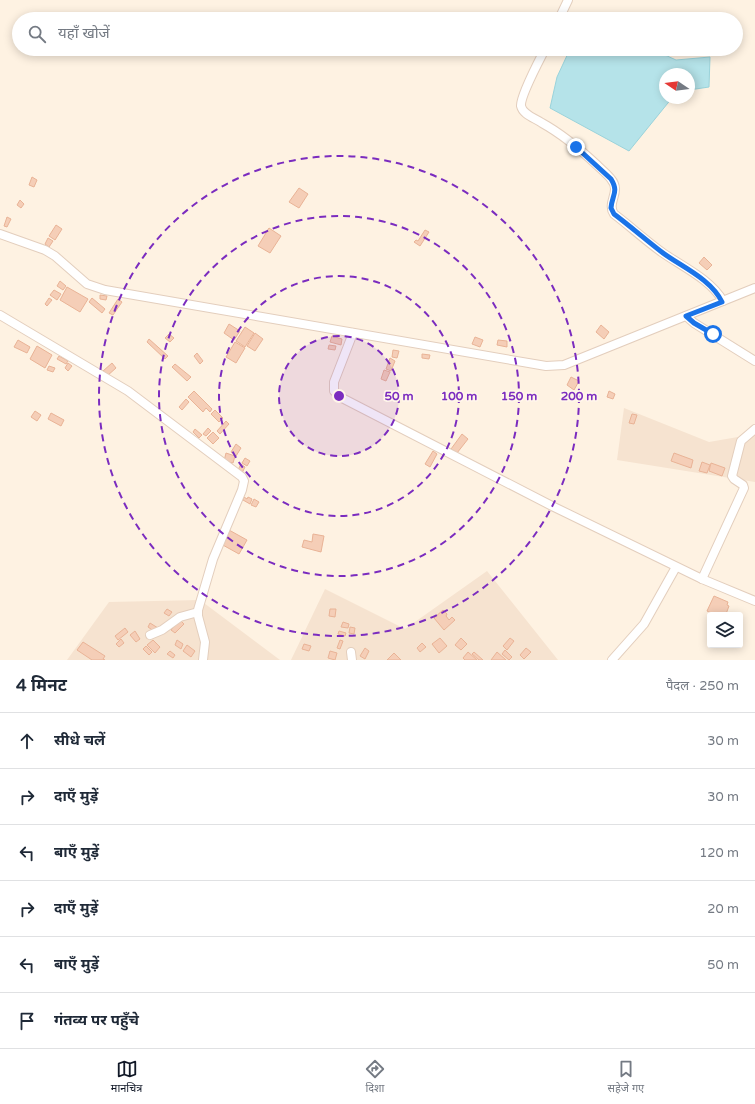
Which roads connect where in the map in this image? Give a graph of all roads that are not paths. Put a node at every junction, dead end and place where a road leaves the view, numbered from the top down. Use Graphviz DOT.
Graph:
graph roads {
  1 [pos="568,0"];
  2 [pos="562,12"];
  3 [pos="542,56"];
  4 [pos="0,234"];
  5 [pos="755,288"];
  6 [pos="720,297"];
  7 [pos="0,315"];
  8 [pos="686,316"];
  9 [pos="353,333"];
  10 [pos="755,361"];
  11 [pos="755,429"];
  12 [pos="676,567"];
  13 [pos="702,579"];
  14 [pos="755,601"];
  15 [pos="198,612"];
  16 [pos="150,635"];
  17 [pos="203,660"];
  18 [pos="612,660"];
  1 -- 2 [label="street"];
  3 -- 6 [label="street"];
  4 -- 9 [label="street"];
  5 -- 6 [label="street"];
  6 -- 8 [label="street"];
  7 -- 15 [label="street"];
  8 -- 9 [label="street"];
  8 -- 10 [label="street"];
  9 -- 12 [label="street"];
  11 -- 13 [label="street"];
  12 -- 13 [label="street"];
  12 -- 18 [label="street"];
  13 -- 14 [label="street"];
  15 -- 16 [label="street"];
  15 -- 17 [label="street"];
}
